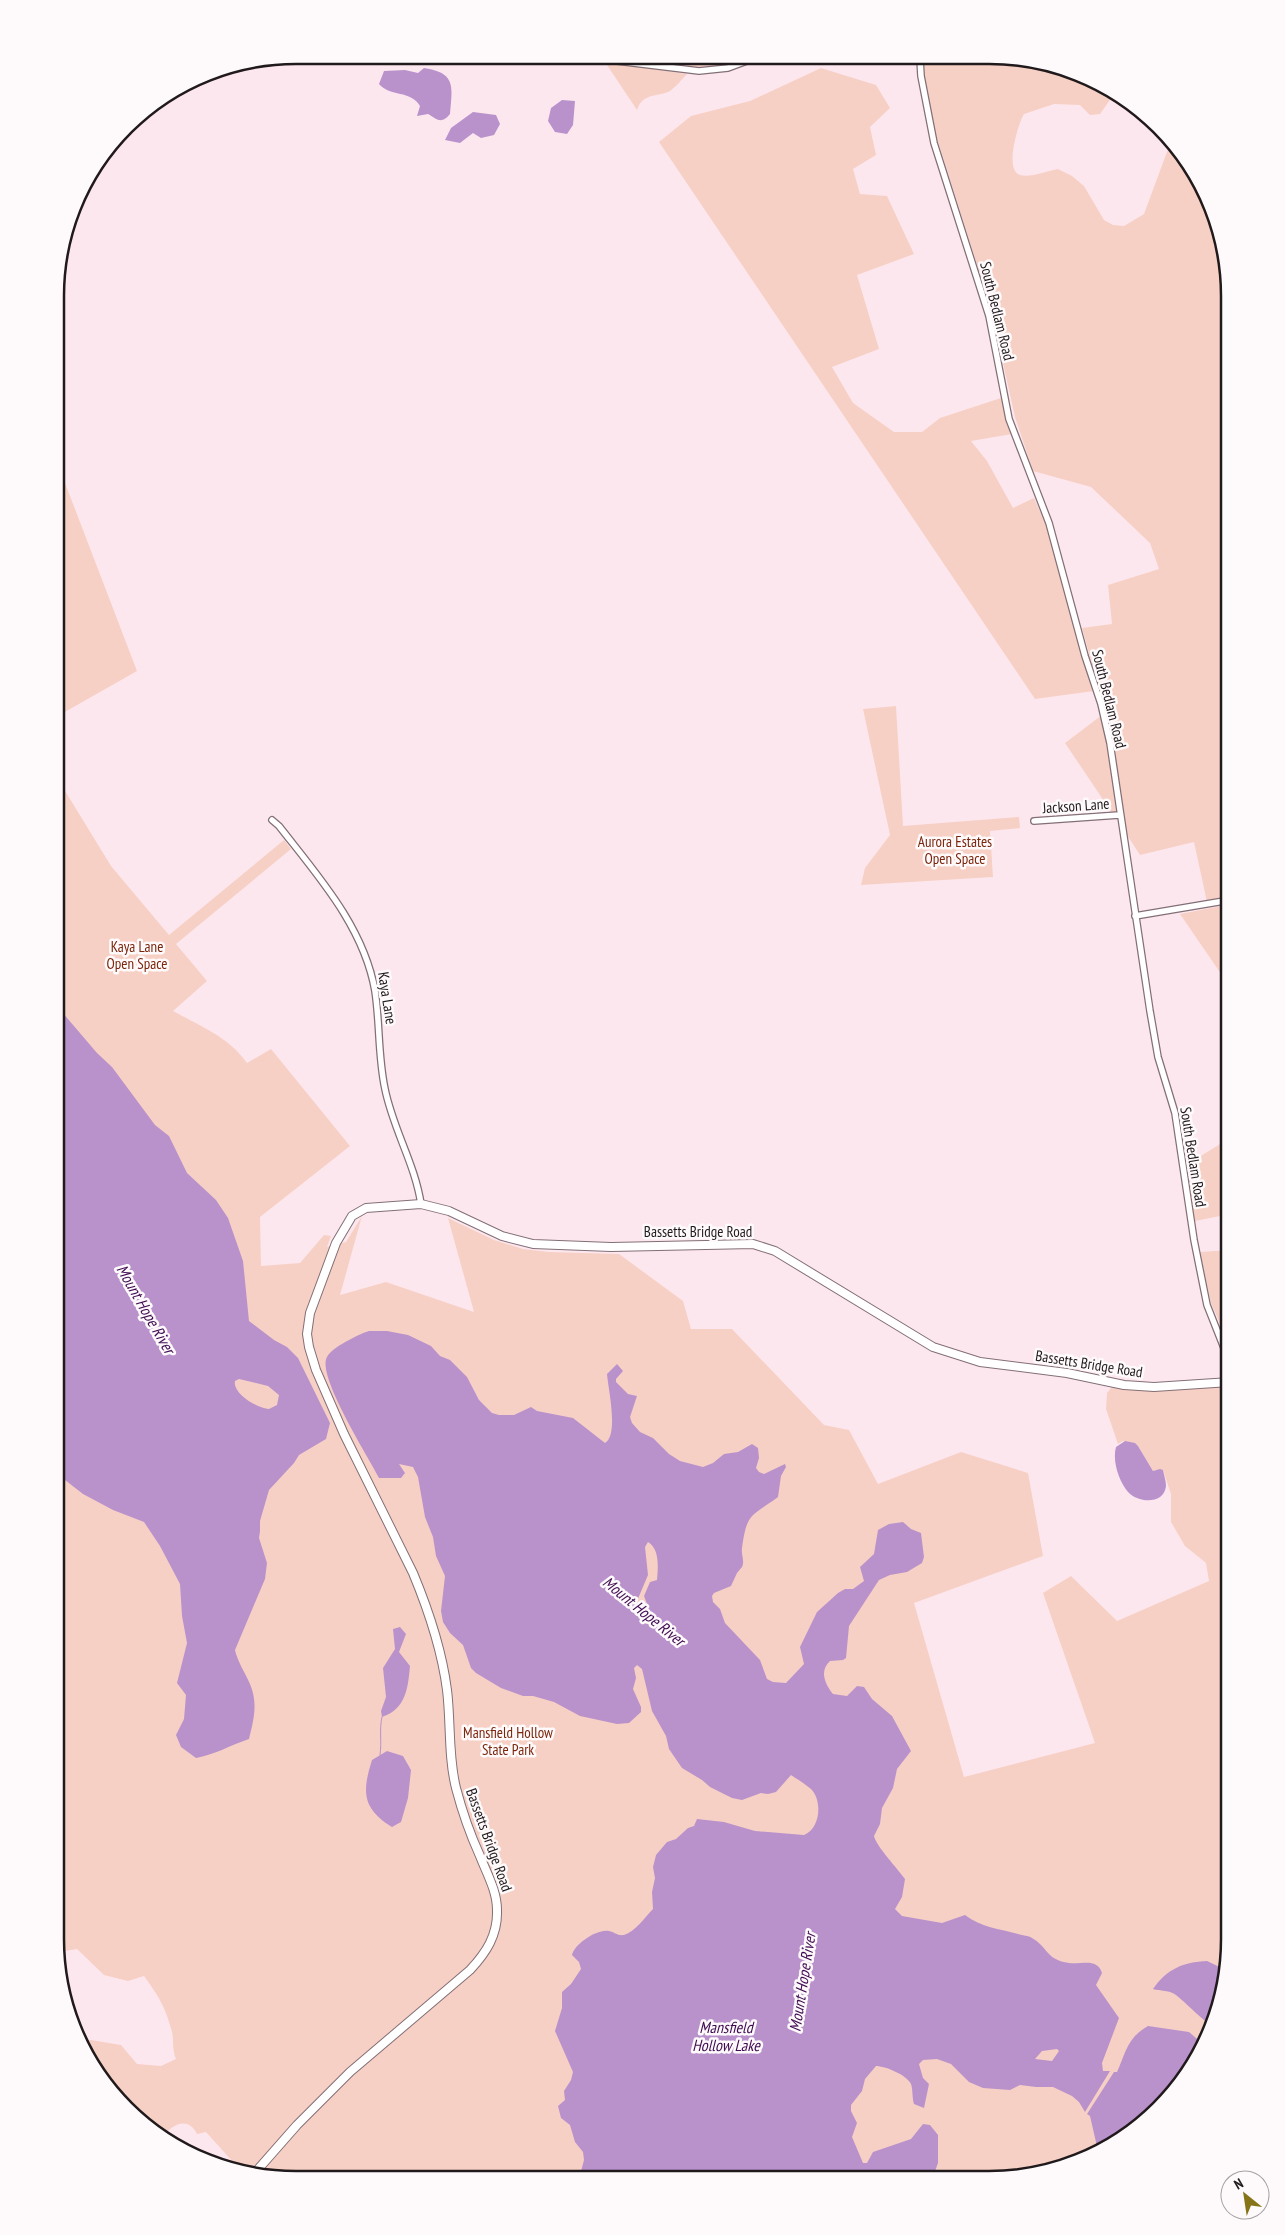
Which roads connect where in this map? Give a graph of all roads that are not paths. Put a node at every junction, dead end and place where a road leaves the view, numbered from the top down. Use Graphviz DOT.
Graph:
graph roads {
  1 [pos="640,64"];
  2 [pos="739,64"];
  3 [pos="920,64"];
  4 [pos="1119,815"];
  5 [pos="272,820"];
  6 [pos="1034,821"];
  7 [pos="1221,902"];
  8 [pos="1135,916"];
  9 [pos="421,1204"];
  10 [pos="1221,1340"];
  11 [pos="1221,1383"];
  12 [pos="259,2168"];
  1 -- 2 [label="street"];
  3 -- 4 [label="street, South Bedlam Road"];
  4 -- 6 [label="street, Jackson Lane"];
  4 -- 8 [label="street, South Bedlam Road"];
  5 -- 9 [label="street, Kaya Lane"];
  7 -- 8 [label="street"];
  8 -- 10 [label="street, South Bedlam Road"];
  9 -- 11 [label="street, Bassetts Bridge Road"];
  9 -- 12 [label="street, Bassetts Bridge Road"];
}
